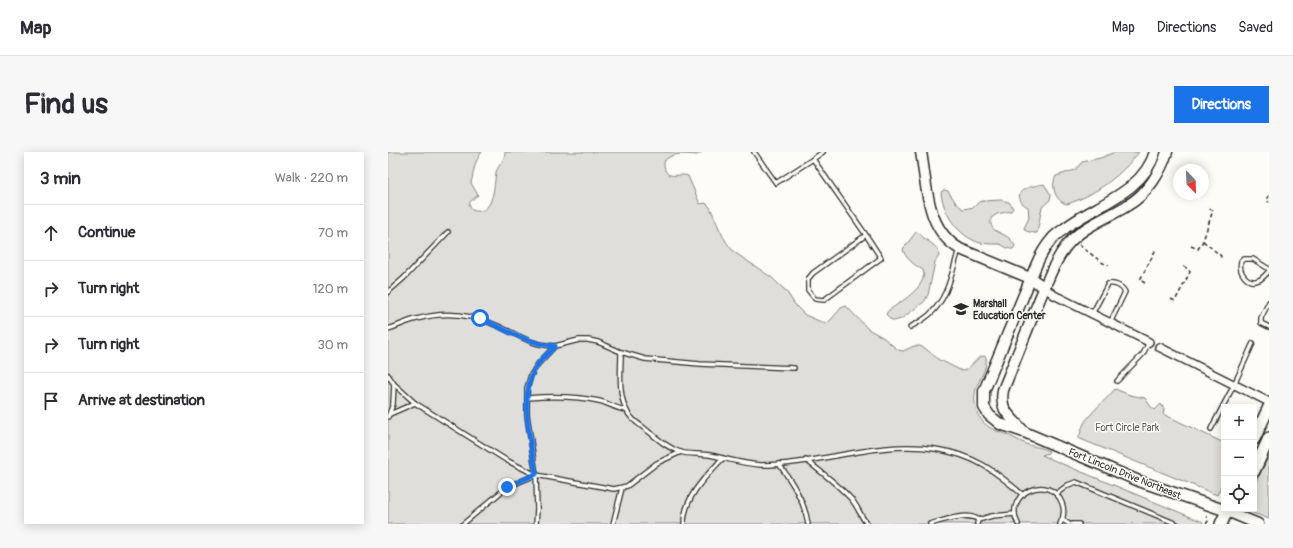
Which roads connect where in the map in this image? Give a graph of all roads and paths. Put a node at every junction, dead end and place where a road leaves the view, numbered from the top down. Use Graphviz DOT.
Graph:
graph roads {
  1 [pos="754,152"];
  2 [pos="823,152"];
  3 [pos="921,152"];
  4 [pos="1155,152"];
  5 [pos="1168,152"];
  6 [pos="813,159"];
  7 [pos="1269,195"];
  8 [pos="1269,202"];
  9 [pos="1209,209"];
  10 [pos="448,232"];
  11 [pos="866,235"];
  12 [pos="1203,241"];
  13 [pos="1078,244"];
  14 [pos="1191,246"];
  15 [pos="959,248"];
  16 [pos="1156,249"];
  17 [pos="1220,260"];
  18 [pos="1109,265"];
  19 [pos="1181,265"];
  20 [pos="1269,270"];
  21 [pos="1030,278"];
  22 [pos="1145,283"];
  23 [pos="1044,287"];
  24 [pos="388,292"];
  25 [pos="1171,299"];
  26 [pos="1269,302"];
  27 [pos="1092,314"];
  28 [pos="1110,323"];
  29 [pos="910,327"];
  30 [pos="1269,327"];
  31 [pos="388,329"];
  32 [pos="1149,342"];
  33 [pos="1253,343"];
  34 [pos="555,346"];
  35 [pos="1159,347"];
  36 [pos="621,352"];
  37 [pos="794,368"];
  38 [pos="388,375"];
  39 [pos="1117,381"];
  40 [pos="394,384"];
  41 [pos="1234,385"];
  42 [pos="527,398"];
  43 [pos="1269,402"];
  44 [pos="415,403"];
  45 [pos="1269,407"];
  46 [pos="626,410"];
  47 [pos="389,416"];
  48 [pos="1211,429"];
  49 [pos="1024,432"];
  50 [pos="1257,432"];
  51 [pos="1257,437"];
  52 [pos="1269,440"];
  53 [pos="681,452"];
  54 [pos="723,458"];
  55 [pos="806,460"];
  56 [pos="779,464"];
  57 [pos="1257,466"];
  58 [pos="536,474"];
  59 [pos="622,488"];
  60 [pos="1022,494"];
  61 [pos="1056,494"];
  62 [pos="1221,508"];
  63 [pos="1227,512"];
  64 [pos="1232,512"];
  65 [pos="1015,514"];
  66 [pos="1207,516"];
  67 [pos="1063,520"];
  68 [pos="978,522"];
  69 [pos="463,524"];
  70 [pos="536,524"];
  71 [pos="613,524"];
  72 [pos="684,524"];
  73 [pos="808,524"];
  74 [pos="867,524"];
  75 [pos="930,524"];
  76 [pos="1018,524"];
  77 [pos="1060,524"];
  78 [pos="1070,524"];
  79 [pos="1079,524"];
  80 [pos="1177,524"];
  81 [pos="1206,524"];
  82 [pos="1221,524"];
  83 [pos="1258,524"];
  1 -- 6 [label="lane"];
  2 -- 6 [label="lane"];
  3 -- 15 [label="street"];
  4 -- 21 [label="street, Fort Lincoln Drive Northeast"];
  5 -- 23 [label="street, Fort Lincoln Drive Northeast"];
  6 -- 11 [label="lane"];
  7 -- 8 [label="path"];
  9 -- 12 [label="path"];
  10 -- 24 [label="lane"];
  11 -- 11 [label="lane"];
  12 -- 14 [label="path"];
  12 -- 17 [label="path"];
  13 -- 18 [label="path"];
  15 -- 21 [label="street"];
  15 -- 29 [label="lane"];
  16 -- 22 [label="path"];
  19 -- 25 [label="path"];
  20 -- 20 [label="lane"];
  21 -- 23 [label="street"];
  21 -- 49 [label="street, Fort Lincoln Drive Northeast"];
  23 -- 27 [label="street"];
  23 -- 49 [label="street, Fort Lincoln Drive Northeast"];
  26 -- 30 [label="lane"];
  27 -- 28 [label="street"];
  27 -- 28 [label="lane"];
  28 -- 32 [label="street"];
  31 -- 34 [label="lane"];
  32 -- 39 [label="lane"];
  33 -- 41 [label="lane"];
  34 -- 36 [label="lane"];
  34 -- 42 [label="lane"];
  35 -- 41 [label="street"];
  36 -- 37 [label="lane"];
  36 -- 46 [label="lane"];
  38 -- 40 [label="lane"];
  40 -- 44 [label="lane"];
  40 -- 47 [label="lane"];
  41 -- 43 [label="street"];
  41 -- 48 [label="lane"];
  42 -- 46 [label="lane"];
  42 -- 58 [label="lane"];
  44 -- 47 [label="lane"];
  44 -- 58 [label="lane"];
  45 -- 50 [label="main road"];
  46 -- 53 [label="lane"];
  49 -- 62 [label="street, Fort Lincoln Drive Northeast"];
  51 -- 52 [label="street"];
  52 -- 57 [label="main road"];
  53 -- 54 [label="lane"];
  53 -- 59 [label="lane"];
  54 -- 56 [label="lane"];
  54 -- 72 [label="lane"];
  55 -- 56 [label="lane"];
  55 -- 60 [label="lane"];
  55 -- 74 [label="lane"];
  56 -- 73 [label="lane"];
  58 -- 59 [label="lane"];
  58 -- 69 [label="lane"];
  58 -- 70 [label="lane"];
  59 -- 71 [label="lane"];
  60 -- 61 [label="lane"];
  60 -- 65 [label="lane"];
  61 -- 67 [label="lane"];
  61 -- 80 [label="lane"];
  63 -- 82 [label="main road"];
  64 -- 83 [label="street, Fort Lincoln Drive Northeast"];
  65 -- 68 [label="lane"];
  65 -- 76 [label="lane"];
  66 -- 81 [label="path"];
  67 -- 77 [label="lane"];
  67 -- 78 [label="lane"];
  68 -- 75 [label="lane"];
  78 -- 79 [label="lane"];
}
